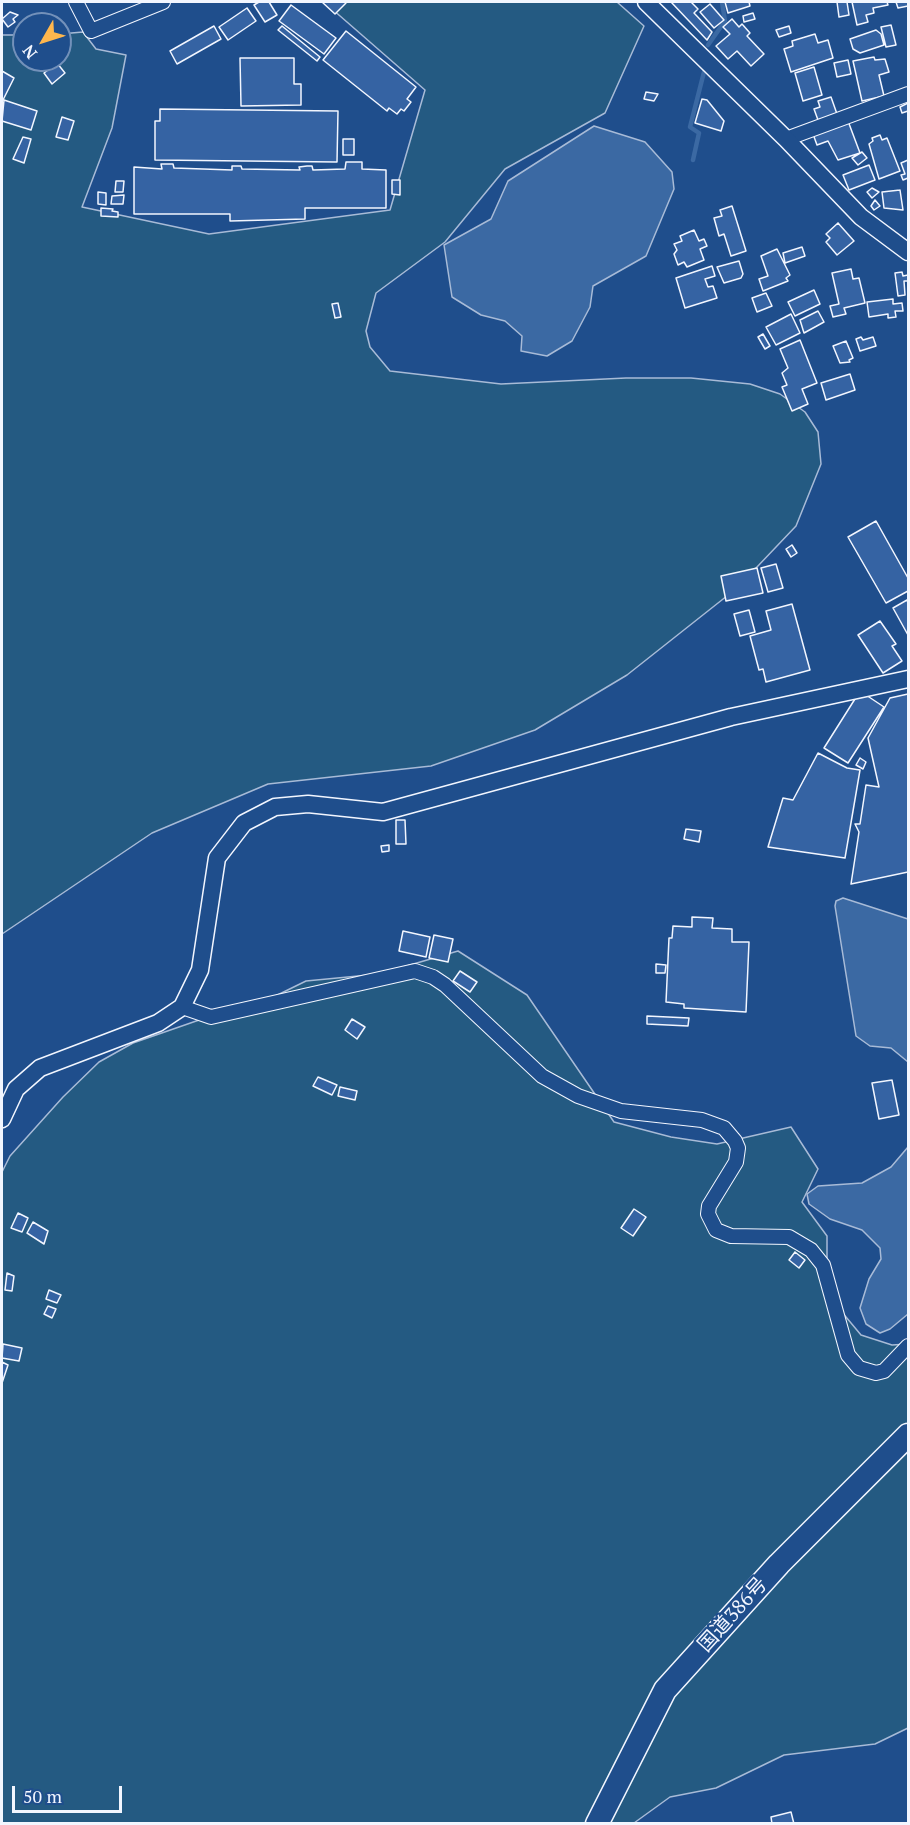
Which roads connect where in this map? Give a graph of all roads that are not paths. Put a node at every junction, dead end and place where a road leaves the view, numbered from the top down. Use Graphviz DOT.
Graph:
graph roads {
  1 [pos="76,2"];
  2 [pos="163,2"];
  3 [pos="646,2"];
  4 [pos="909,94"];
  5 [pos="786,139"];
  6 [pos="909,252"];
  7 [pos="909,679"];
  8 [pos="182,1007"];
  9 [pos="2,1119"];
  10 [pos="909,1346"];
  11 [pos="909,1435"];
  12 [pos="597,1824"];
  1 -- 2 [label="street"];
  3 -- 5 [label="street"];
  4 -- 5 [label="street"];
  5 -- 6 [label="street"];
  7 -- 8 [label="street"];
  8 -- 9 [label="street"];
  8 -- 10 [label="street"];
  11 -- 12 [label="highway, 国道386号"];
}
